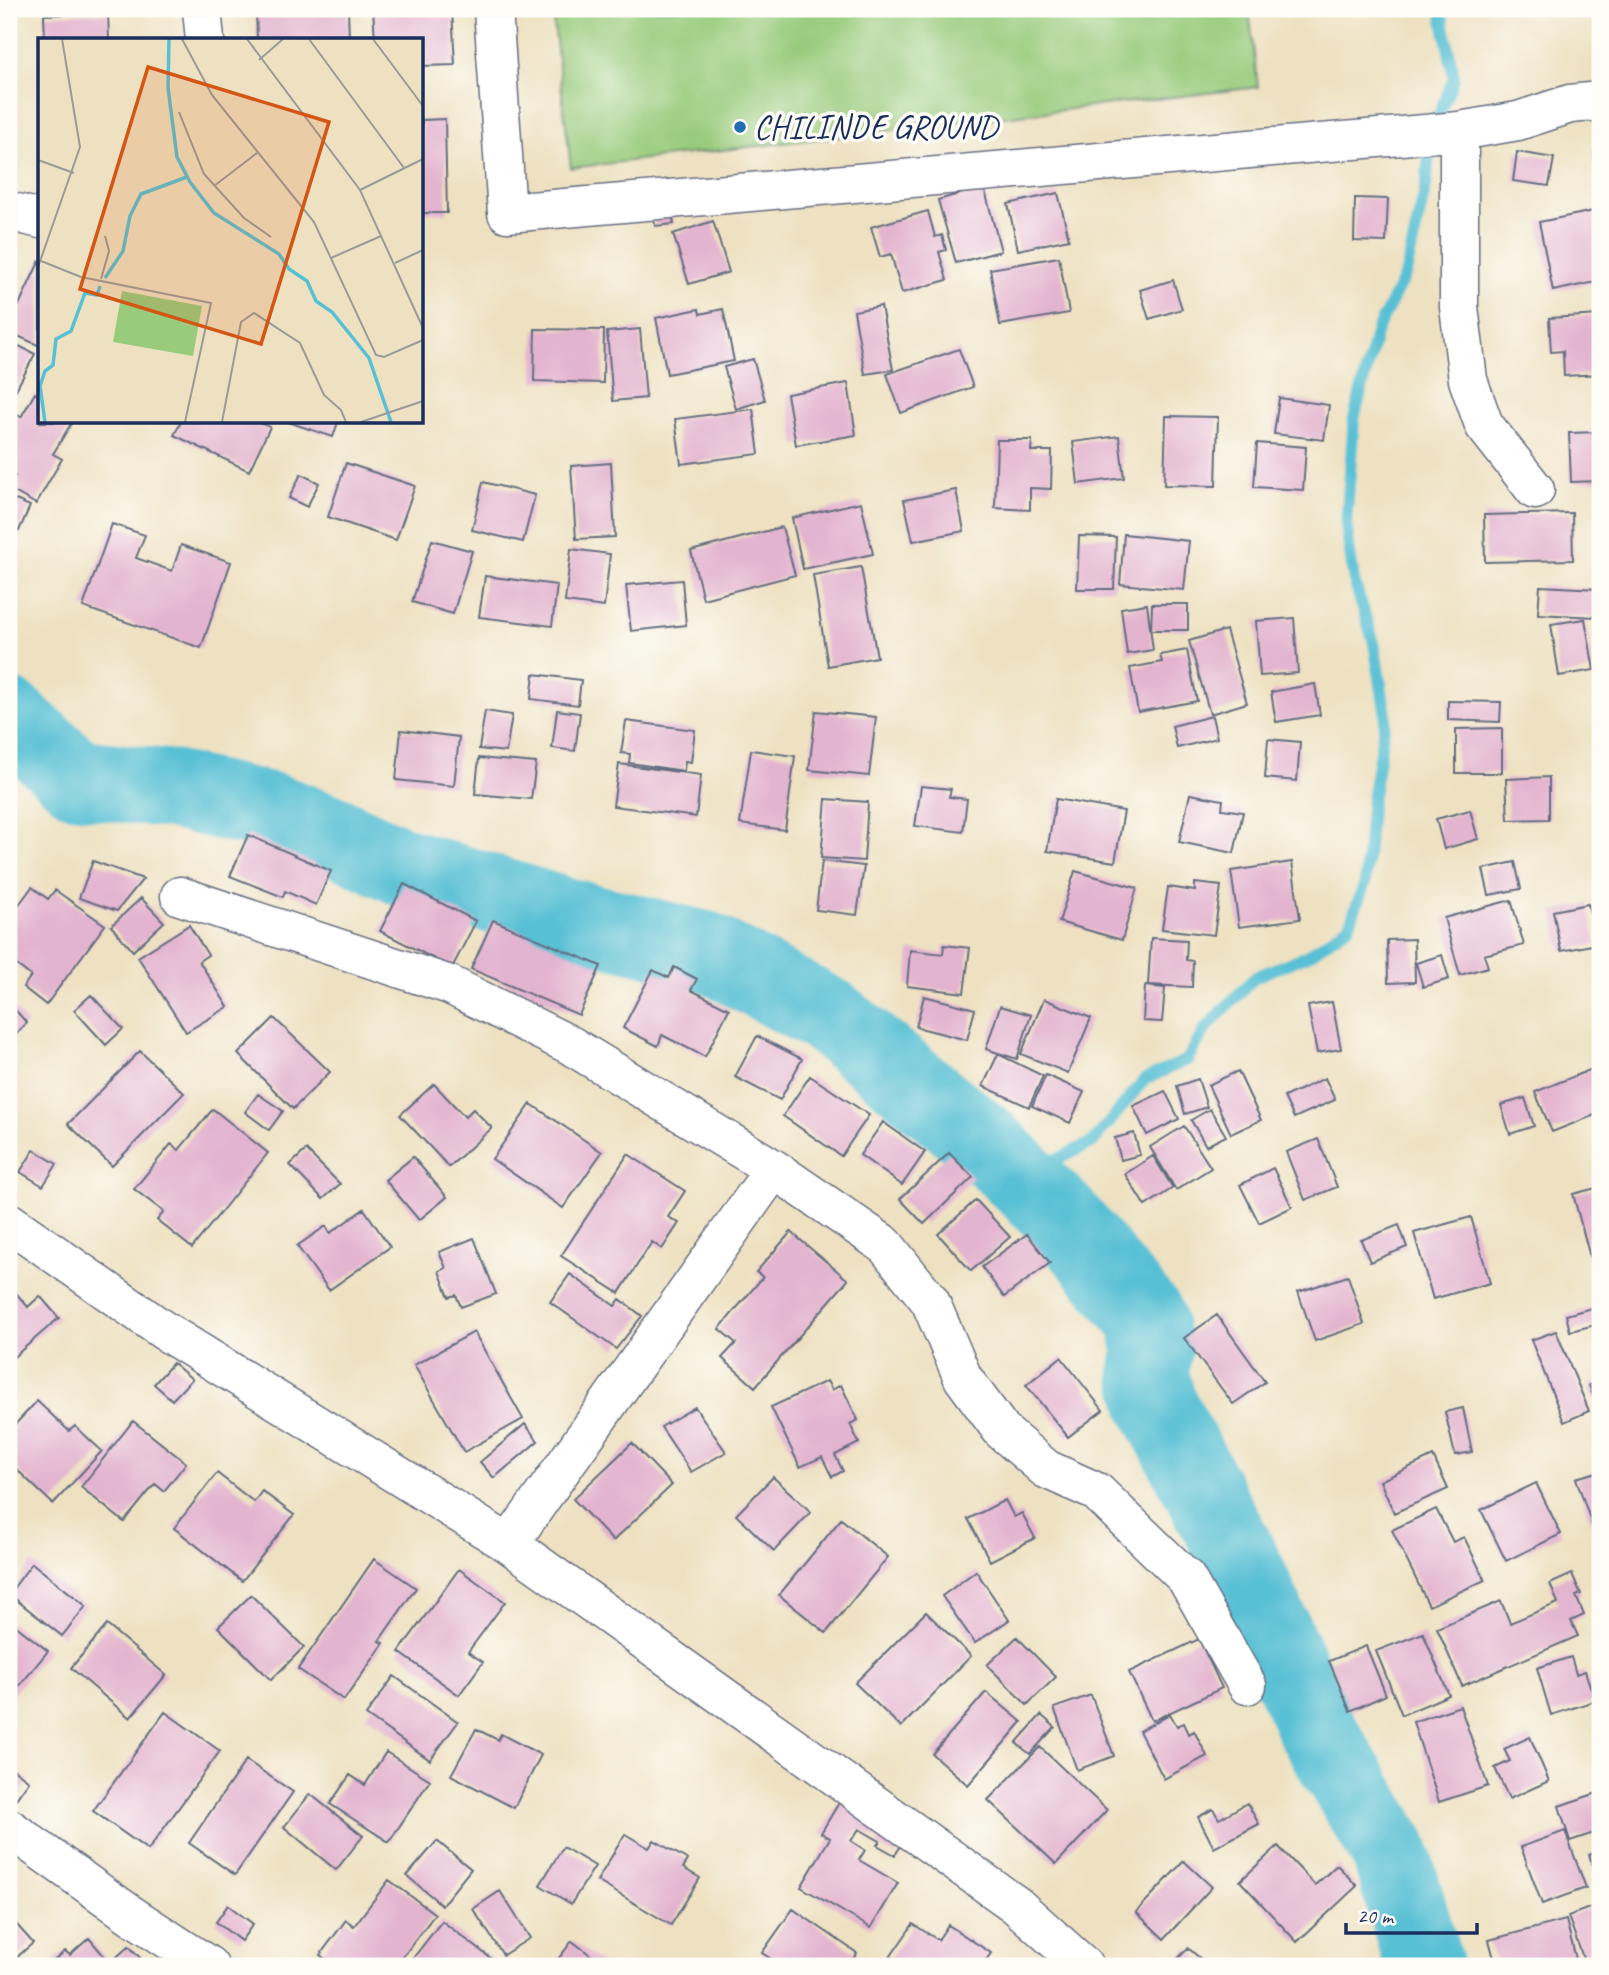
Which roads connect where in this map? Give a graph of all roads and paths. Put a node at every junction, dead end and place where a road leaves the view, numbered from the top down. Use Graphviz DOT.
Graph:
graph roads {
  1 [pos="202,9"];
  2 [pos="494,9"];
  3 [pos="205,38"];
  4 [pos="1600,101"];
  5 [pos="1459,131"];
  6 [pos="9,211"];
  7 [pos="38,218"];
  8 [pos="1535,490"];
  9 [pos="180,896"];
  10 [pos="774,1168"];
  11 [pos="9,1222"];
  12 [pos="509,1544"];
  13 [pos="1247,1685"];
  14 [pos="9,1828"];
  15 [pos="209,1966"];
  16 [pos="1084,1966"];
  1 -- 3 [label="street"];
  2 -- 5 [label="street"];
  4 -- 5 [label="street"];
  5 -- 8 [label="street"];
  6 -- 7 [label="street"];
  9 -- 10 [label="street"];
  10 -- 12 [label="street"];
  10 -- 13 [label="street"];
  11 -- 12 [label="street"];
  12 -- 16 [label="street"];
  14 -- 15 [label="street"];
}
